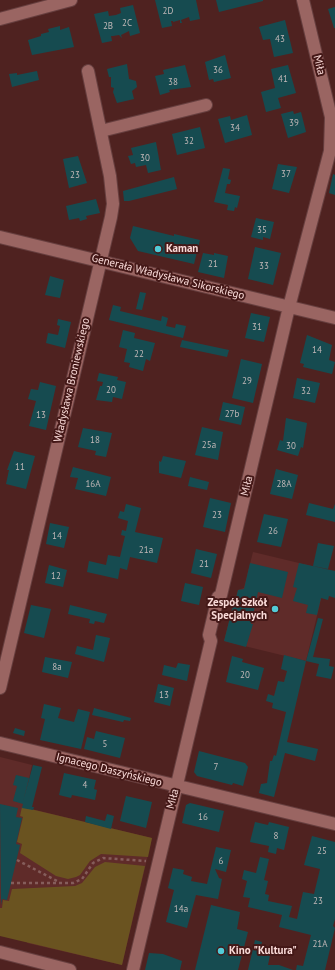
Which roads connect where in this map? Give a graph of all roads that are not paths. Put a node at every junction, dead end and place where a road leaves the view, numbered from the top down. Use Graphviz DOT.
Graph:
graph roads {
  1 [pos="71,0"];
  2 [pos="302,0"];
  3 [pos="0,19"];
  4 [pos="88,71"];
  5 [pos="206,105"];
  6 [pos="102,131"];
  7 [pos="0,236"];
  8 [pos="100,261"];
  9 [pos="289,307"];
  10 [pos="335,318"];
  11 [pos="0,688"];
  12 [pos="0,743"];
  13 [pos="176,786"];
  14 [pos="335,824"];
  15 [pos="0,952"];
  16 [pos="70,970"];
  17 [pos="133,970"];
  1 -- 3 [label="street"];
  2 -- 9 [label="street, Miła"];
  4 -- 6 [label="street, Władysława Broniewskiego"];
  5 -- 6 [label="street"];
  6 -- 8 [label="street, Władysława Broniewskiego"];
  7 -- 8 [label="street, Generała Władysława Sikorskiego"];
  8 -- 9 [label="street, Generała Władysława Sikorskiego"];
  8 -- 11 [label="street, Władysława Broniewskiego"];
  9 -- 10 [label="street, Generała Władysława Sikorskiego"];
  9 -- 13 [label="street, Miła"];
  12 -- 13 [label="street, Ignacego Daszyńskiego"];
  13 -- 14 [label="street, Ignacego Daszyńskiego"];
  13 -- 17 [label="street, Miła"];
  15 -- 16 [label="street"];
}
